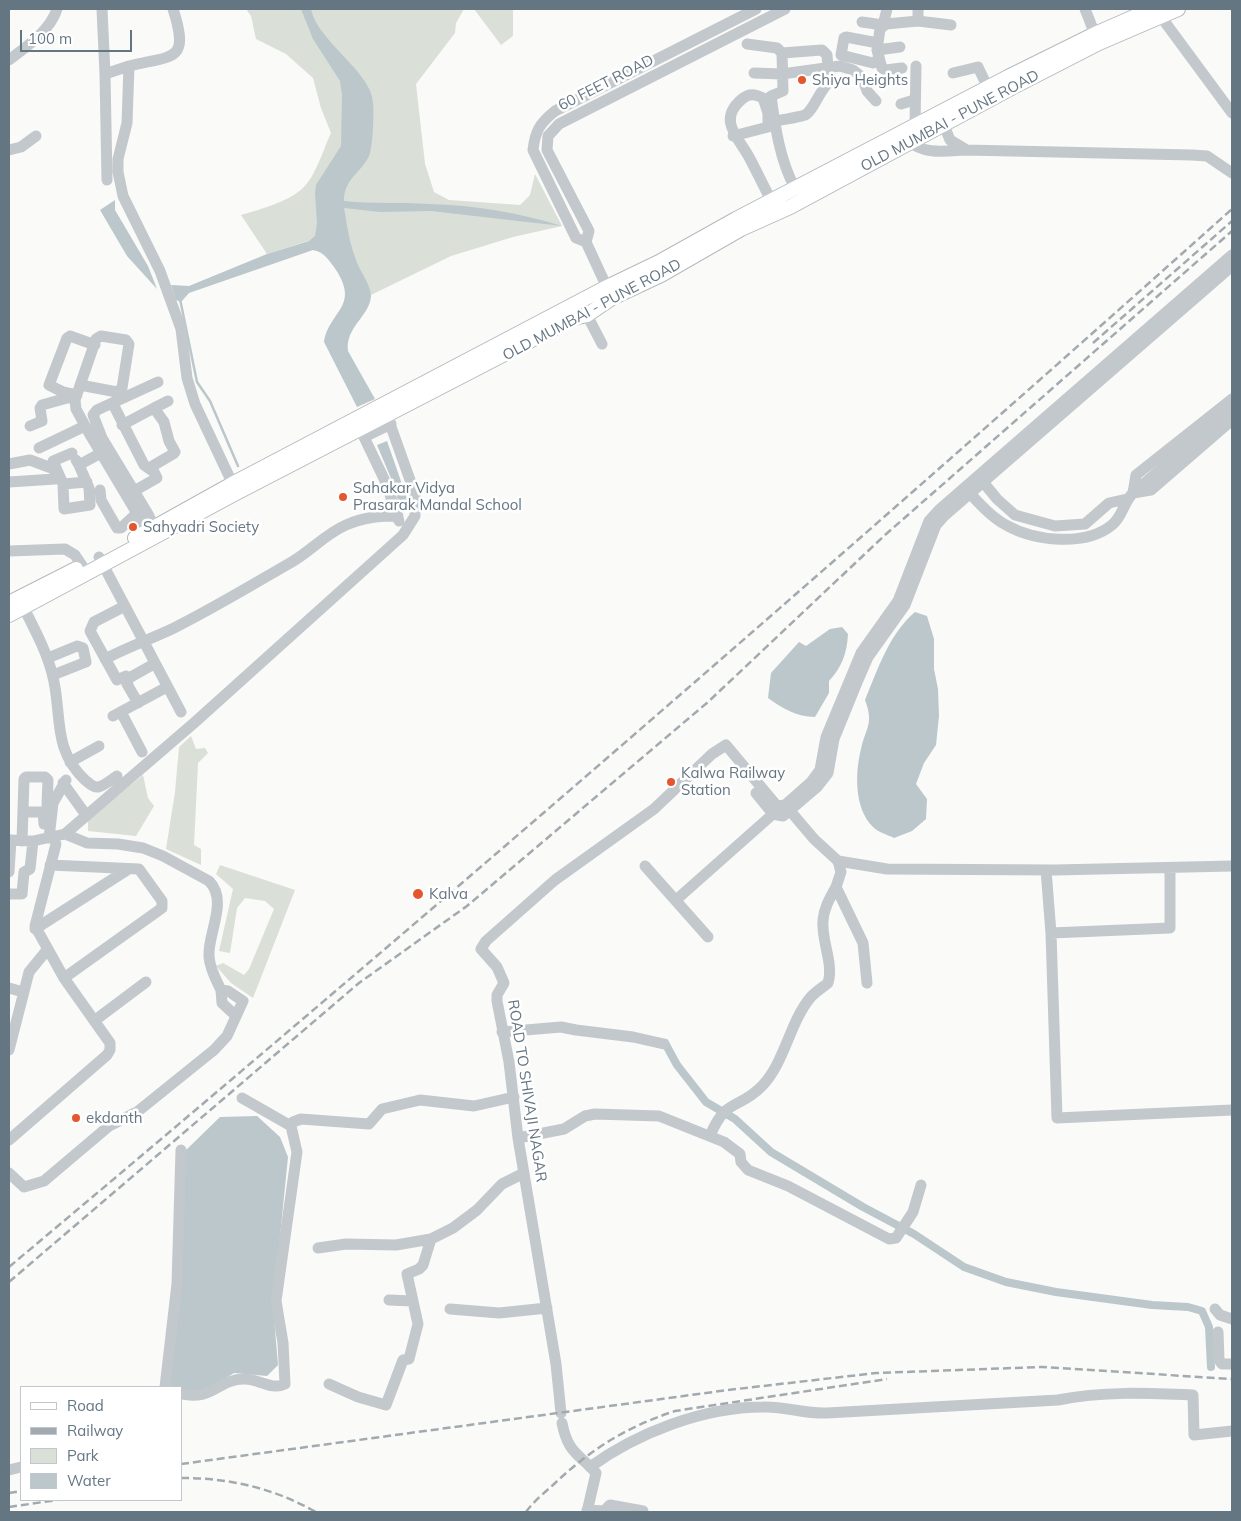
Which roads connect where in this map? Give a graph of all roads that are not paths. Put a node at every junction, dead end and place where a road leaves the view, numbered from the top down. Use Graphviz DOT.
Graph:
graph roads {
  1 [pos="57,9"];
  2 [pos="102,9"];
  3 [pos="173,9"];
  4 [pos="756,9"];
  5 [pos="785,9"];
  6 [pos="886,9"];
  7 [pos="1085,9"];
  8 [pos="1178,9"];
  9 [pos="1156,12"];
  10 [pos="918,15"];
  11 [pos="740,17"];
  12 [pos="862,22"];
  13 [pos="883,25"];
  14 [pos="951,25"];
  15 [pos="746,28"];
  16 [pos="1097,39"];
  17 [pos="747,44"];
  18 [pos="900,47"];
  19 [pos="878,51"];
  20 [pos="782,53"];
  21 [pos="9,60"];
  22 [pos="129,66"];
  23 [pos="916,66"];
  24 [pos="828,68"];
  25 [pos="902,68"];
  26 [pos="754,73"];
  27 [pos="953,73"];
  28 [pos="105,74"];
  29 [pos="782,74"];
  30 [pos="988,88"];
  31 [pos="914,100"];
  32 [pos="876,101"];
  33 [pos="901,104"];
  34 [pos="1232,113"];
  35 [pos="550,115"];
  36 [pos="941,118"];
  37 [pos="776,121"];
  38 [pos="556,126"];
  39 [pos="915,126"];
  40 [pos="36,136"];
  41 [pos="734,136"];
  42 [pos="908,141"];
  43 [pos="9,150"];
  44 [pos="966,150"];
  45 [pos="1232,173"];
  46 [pos="106,180"];
  47 [pos="795,188"];
  48 [pos="772,202"];
  49 [pos="738,224"];
  50 [pos="586,242"];
  51 [pos="1232,255"];
  52 [pos="1232,266"];
  53 [pos="609,292"];
  54 [pos="587,315"];
  55 [pos="95,344"];
  56 [pos="602,344"];
  57 [pos="158,382"];
  58 [pos="77,393"];
  59 [pos="1232,399"];
  60 [pos="168,401"];
  61 [pos="113,404"];
  62 [pos="154,408"];
  63 [pos="1232,409"];
  64 [pos="387,415"];
  65 [pos="1232,420"];
  66 [pos="122,425"];
  67 [pos="30,426"];
  68 [pos="85,426"];
  69 [pos="357,436"];
  70 [pos="67,445"];
  71 [pos="39,448"];
  72 [pos="101,453"];
  73 [pos="36,462"];
  74 [pos="9,464"];
  75 [pos="79,465"];
  76 [pos="149,468"];
  77 [pos="981,479"];
  78 [pos="38,480"];
  79 [pos="9,482"];
  80 [pos="118,482"];
  81 [pos="63,484"];
  82 [pos="92,487"];
  83 [pos="234,488"];
  84 [pos="134,491"];
  85 [pos="968,491"];
  86 [pos="1130,496"];
  87 [pos="136,514"];
  88 [pos="398,516"];
  89 [pos="152,533"];
  90 [pos="403,535"];
  91 [pos="9,551"];
  92 [pos="101,561"];
  93 [pos="84,570"];
  94 [pos="17,603"];
  95 [pos="125,606"];
  96 [pos="9,615"];
  97 [pos="142,640"];
  98 [pos="48,658"];
  99 [pos="105,659"];
  100 [pos="154,664"];
  101 [pos="53,675"];
  102 [pos="129,678"];
  103 [pos="167,687"];
  104 [pos="138,703"];
  105 [pos="181,712"];
  106 [pos="99,746"];
  107 [pos="142,752"];
  108 [pos="70,762"];
  109 [pos="117,776"];
  110 [pos="47,805"];
  111 [pos="781,809"];
  112 [pos="23,812"];
  113 [pos="86,815"];
  114 [pos="65,834"];
  115 [pos="32,841"];
  116 [pos="150,851"];
  117 [pos="838,861"];
  118 [pos="50,865"];
  119 [pos="645,866"];
  120 [pos="1232,866"];
  121 [pos="1170,868"];
  122 [pos="139,869"];
  123 [pos="127,870"];
  124 [pos="1046,870"];
  125 [pos="9,872"];
  126 [pos="836,887"];
  127 [pos="9,894"];
  128 [pos="676,900"];
  129 [pos="35,929"];
  130 [pos="1051,933"];
  131 [pos="708,937"];
  132 [pos="47,950"];
  133 [pos="64,978"];
  134 [pos="146,982"];
  135 [pos="867,982"];
  136 [pos="9,988"];
  137 [pos="221,990"];
  138 [pos="23,992"];
  139 [pos="236,1016"];
  140 [pos="94,1020"];
  141 [pos="12,1027"];
  142 [pos="502,1032"];
  143 [pos="664,1044"];
  144 [pos="9,1050"];
  145 [pos="514,1097"];
  146 [pos="242,1098"];
  147 [pos="1232,1110"];
  148 [pos="291,1126"];
  149 [pos="710,1136"];
  150 [pos="518,1138"];
  151 [pos="9,1140"];
  152 [pos="181,1150"];
  153 [pos="9,1172"];
  154 [pos="524,1173"];
  155 [pos="921,1185"];
  156 [pos="431,1239"];
  157 [pos="318,1248"];
  158 [pos="389,1300"];
  159 [pos="412,1301"];
  160 [pos="547,1308"];
  161 [pos="450,1309"];
  162 [pos="1215,1309"];
  163 [pos="1232,1319"];
  164 [pos="1218,1332"];
  165 [pos="1232,1364"];
  166 [pos="329,1384"];
  167 [pos="165,1386"];
  168 [pos="182,1394"];
  169 [pos="1232,1431"];
  170 [pos="590,1467"];
  171 [pos="587,1511"];
  172 [pos="643,1511"];
  1 -- 21 [label="street"];
  2 -- 28 [label="street"];
  3 -- 22 [label="street"];
  4 -- 11 [label="street, 60 FEET ROAD"];
  5 -- 15 [label="street, 60 FEET ROAD"];
  6 -- 13 [label="street"];
  7 -- 16 [label="street"];
  8 -- 9 [label="main road, OLD MUMBAI - PUNE ROAD"];
  9 -- 16 [label="main road, OLD MUMBAI - PUNE ROAD"];
  9 -- 34 [label="street"];
  10 -- 13 [label="street"];
  10 -- 14 [label="street"];
  11 -- 15 [label="street"];
  11 -- 35 [label="street, 60 FEET ROAD"];
  12 -- 13 [label="street"];
  13 -- 19 [label="street"];
  15 -- 38 [label="street, 60 FEET ROAD"];
  16 -- 30 [label="main road, OLD MUMBAI - PUNE ROAD"];
  16 -- 36 [label="main road, OLD MUMBAI - PUNE ROAD"];
  17 -- 20 [label="street"];
  18 -- 19 [label="street"];
  19 -- 25 [label="street"];
  20 -- 24 [label="street"];
  20 -- 29 [label="street"];
  22 -- 28 [label="street"];
  22 -- 83 [label="street"];
  23 -- 31 [label="street"];
  24 -- 29 [label="street"];
  24 -- 32 [label="street"];
  24 -- 37 [label="street"];
  26 -- 29 [label="street"];
  27 -- 30 [label="street"];
  28 -- 46 [label="street"];
  29 -- 37 [label="street"];
  30 -- 36 [label="main road, OLD MUMBAI - PUNE ROAD"];
  31 -- 33 [label="street"];
  31 -- 39 [label="street"];
  35 -- 38 [label="street"];
  35 -- 50 [label="street, 60 FEET ROAD"];
  36 -- 39 [label="main road, OLD MUMBAI - PUNE ROAD"];
  36 -- 42 [label="main road, OLD MUMBAI - PUNE ROAD"];
  36 -- 44 [label="street"];
  37 -- 47 [label="street"];
  38 -- 50 [label="street, 60 FEET ROAD"];
  39 -- 47 [label="main road, OLD MUMBAI - PUNE ROAD"];
  40 -- 43 [label="street"];
  41 -- 48 [label="street"];
  42 -- 44 [label="street"];
  42 -- 49 [label="main road, OLD MUMBAI - PUNE ROAD"];
  44 -- 45 [label="street"];
  47 -- 48 [label="main road, OLD MUMBAI - PUNE ROAD"];
  48 -- 49 [label="main road, OLD MUMBAI - PUNE ROAD"];
  49 -- 53 [label="main road, OLD MUMBAI - PUNE ROAD"];
  50 -- 53 [label="street, 60 FEET ROAD"];
  51 -- 77 [label="street"];
  52 -- 77 [label="street"];
  53 -- 54 [label="main road, OLD MUMBAI - PUNE ROAD"];
  53 -- 64 [label="main road, OLD MUMBAI - PUNE ROAD"];
  54 -- 56 [label="street"];
  54 -- 64 [label="main road, OLD MUMBAI - PUNE ROAD"];
  55 -- 58 [label="street"];
  55 -- 58 [label="street"];
  55 -- 58 [label="street"];
  57 -- 61 [label="street"];
  58 -- 67 [label="street"];
  58 -- 68 [label="street"];
  59 -- 86 [label="street"];
  60 -- 62 [label="street"];
  61 -- 66 [label="street"];
  61 -- 84 [label="street"];
  62 -- 66 [label="street"];
  62 -- 76 [label="street"];
  63 -- 86 [label="street"];
  64 -- 69 [label="main road, OLD MUMBAI - PUNE ROAD"];
  64 -- 83 [label="main road, OLD MUMBAI - PUNE ROAD"];
  64 -- 90 [label="street"];
  65 -- 86 [label="street"];
  66 -- 76 [label="street"];
  68 -- 70 [label="street"];
  68 -- 72 [label="street"];
  69 -- 83 [label="main road, OLD MUMBAI - PUNE ROAD"];
  69 -- 88 [label="street"];
  70 -- 71 [label="street"];
  70 -- 75 [label="street"];
  70 -- 81 [label="street"];
  72 -- 75 [label="street"];
  72 -- 80 [label="street"];
  73 -- 74 [label="street"];
  73 -- 78 [label="street"];
  73 -- 78 [label="street"];
  75 -- 82 [label="street"];
  76 -- 84 [label="street"];
  77 -- 85 [label="street"];
  77 -- 86 [label="street"];
  78 -- 79 [label="street"];
  80 -- 82 [label="street"];
  80 -- 87 [label="street"];
  81 -- 82 [label="street"];
  81 -- 82 [label="street"];
  82 -- 87 [label="street"];
  83 -- 89 [label="main road, OLD MUMBAI - PUNE ROAD"];
  84 -- 89 [label="street"];
  85 -- 86 [label="street"];
  85 -- 111 [label="street"];
  87 -- 89 [label="street"];
  88 -- 90 [label="street"];
  88 -- 97 [label="street"];
  89 -- 92 [label="main road, OLD MUMBAI - PUNE ROAD"];
  90 -- 113 [label="street"];
  91 -- 93 [label="street"];
  92 -- 93 [label="main road, OLD MUMBAI - PUNE ROAD"];
  92 -- 95 [label="street"];
  93 -- 94 [label="main road, OLD MUMBAI - PUNE ROAD"];
  94 -- 96 [label="main road, OLD MUMBAI - PUNE ROAD"];
  94 -- 98 [label="street"];
  95 -- 97 [label="street"];
  95 -- 99 [label="street"];
  97 -- 99 [label="street"];
  97 -- 100 [label="street"];
  98 -- 101 [label="street"];
  98 -- 101 [label="street"];
  99 -- 102 [label="street"];
  100 -- 102 [label="street"];
  100 -- 103 [label="street"];
  101 -- 108 [label="street"];
  102 -- 104 [label="street"];
  103 -- 104 [label="street"];
  103 -- 105 [label="street"];
  104 -- 107 [label="street"];
  106 -- 108 [label="street"];
  108 -- 109 [label="street"];
  110 -- 112 [label="street"];
  111 -- 117 [label="street"];
  111 -- 128 [label="street"];
  111 -- 142 [label="street, ROAD TO SHIVAJI NAGAR"];
  112 -- 115 [label="street"];
  112 -- 115 [label="street"];
  113 -- 114 [label="street"];
  113 -- 115 [label="street"];
  114 -- 115 [label="street"];
  114 -- 116 [label="street"];
  115 -- 118 [label="street"];
  115 -- 125 [label="street"];
  115 -- 127 [label="street"];
  116 -- 122 [label="street"];
  116 -- 137 [label="street"];
  117 -- 124 [label="street"];
  117 -- 126 [label="street"];
  118 -- 123 [label="street"];
  118 -- 129 [label="street"];
  119 -- 128 [label="street"];
  120 -- 121 [label="street"];
  121 -- 124 [label="street"];
  121 -- 130 [label="street"];
  122 -- 123 [label="street"];
  122 -- 133 [label="street"];
  123 -- 129 [label="street"];
  124 -- 130 [label="street"];
  126 -- 135 [label="street"];
  126 -- 149 [label="street"];
  128 -- 131 [label="street"];
  129 -- 132 [label="street"];
  130 -- 147 [label="street"];
  132 -- 133 [label="street"];
  132 -- 138 [label="street"];
  133 -- 140 [label="street"];
  134 -- 140 [label="street"];
  136 -- 138 [label="street"];
  137 -- 139 [label="street"];
  137 -- 139 [label="street"];
  138 -- 141 [label="street"];
  139 -- 153 [label="street"];
  140 -- 151 [label="street"];
  141 -- 144 [label="street"];
  142 -- 143 [label="street"];
  142 -- 145 [label="street, ROAD TO SHIVAJI NAGAR"];
  145 -- 148 [label="street"];
  145 -- 150 [label="street, ROAD TO SHIVAJI NAGAR"];
  146 -- 148 [label="street"];
  148 -- 168 [label="street"];
  149 -- 150 [label="street"];
  149 -- 155 [label="street"];
  150 -- 154 [label="street, ROAD TO SHIVAJI NAGAR"];
  152 -- 167 [label="street"];
  154 -- 156 [label="street"];
  154 -- 160 [label="street, ROAD TO SHIVAJI NAGAR"];
  156 -- 157 [label="street"];
  156 -- 159 [label="street"];
  158 -- 159 [label="street"];
  159 -- 166 [label="street"];
  160 -- 161 [label="street"];
  160 -- 170 [label="street, ROAD TO SHIVAJI NAGAR"];
  162 -- 163 [label="street"];
  164 -- 165 [label="street"];
  169 -- 170 [label="street"];
  170 -- 171 [label="street"];
  171 -- 172 [label="street"];
}
